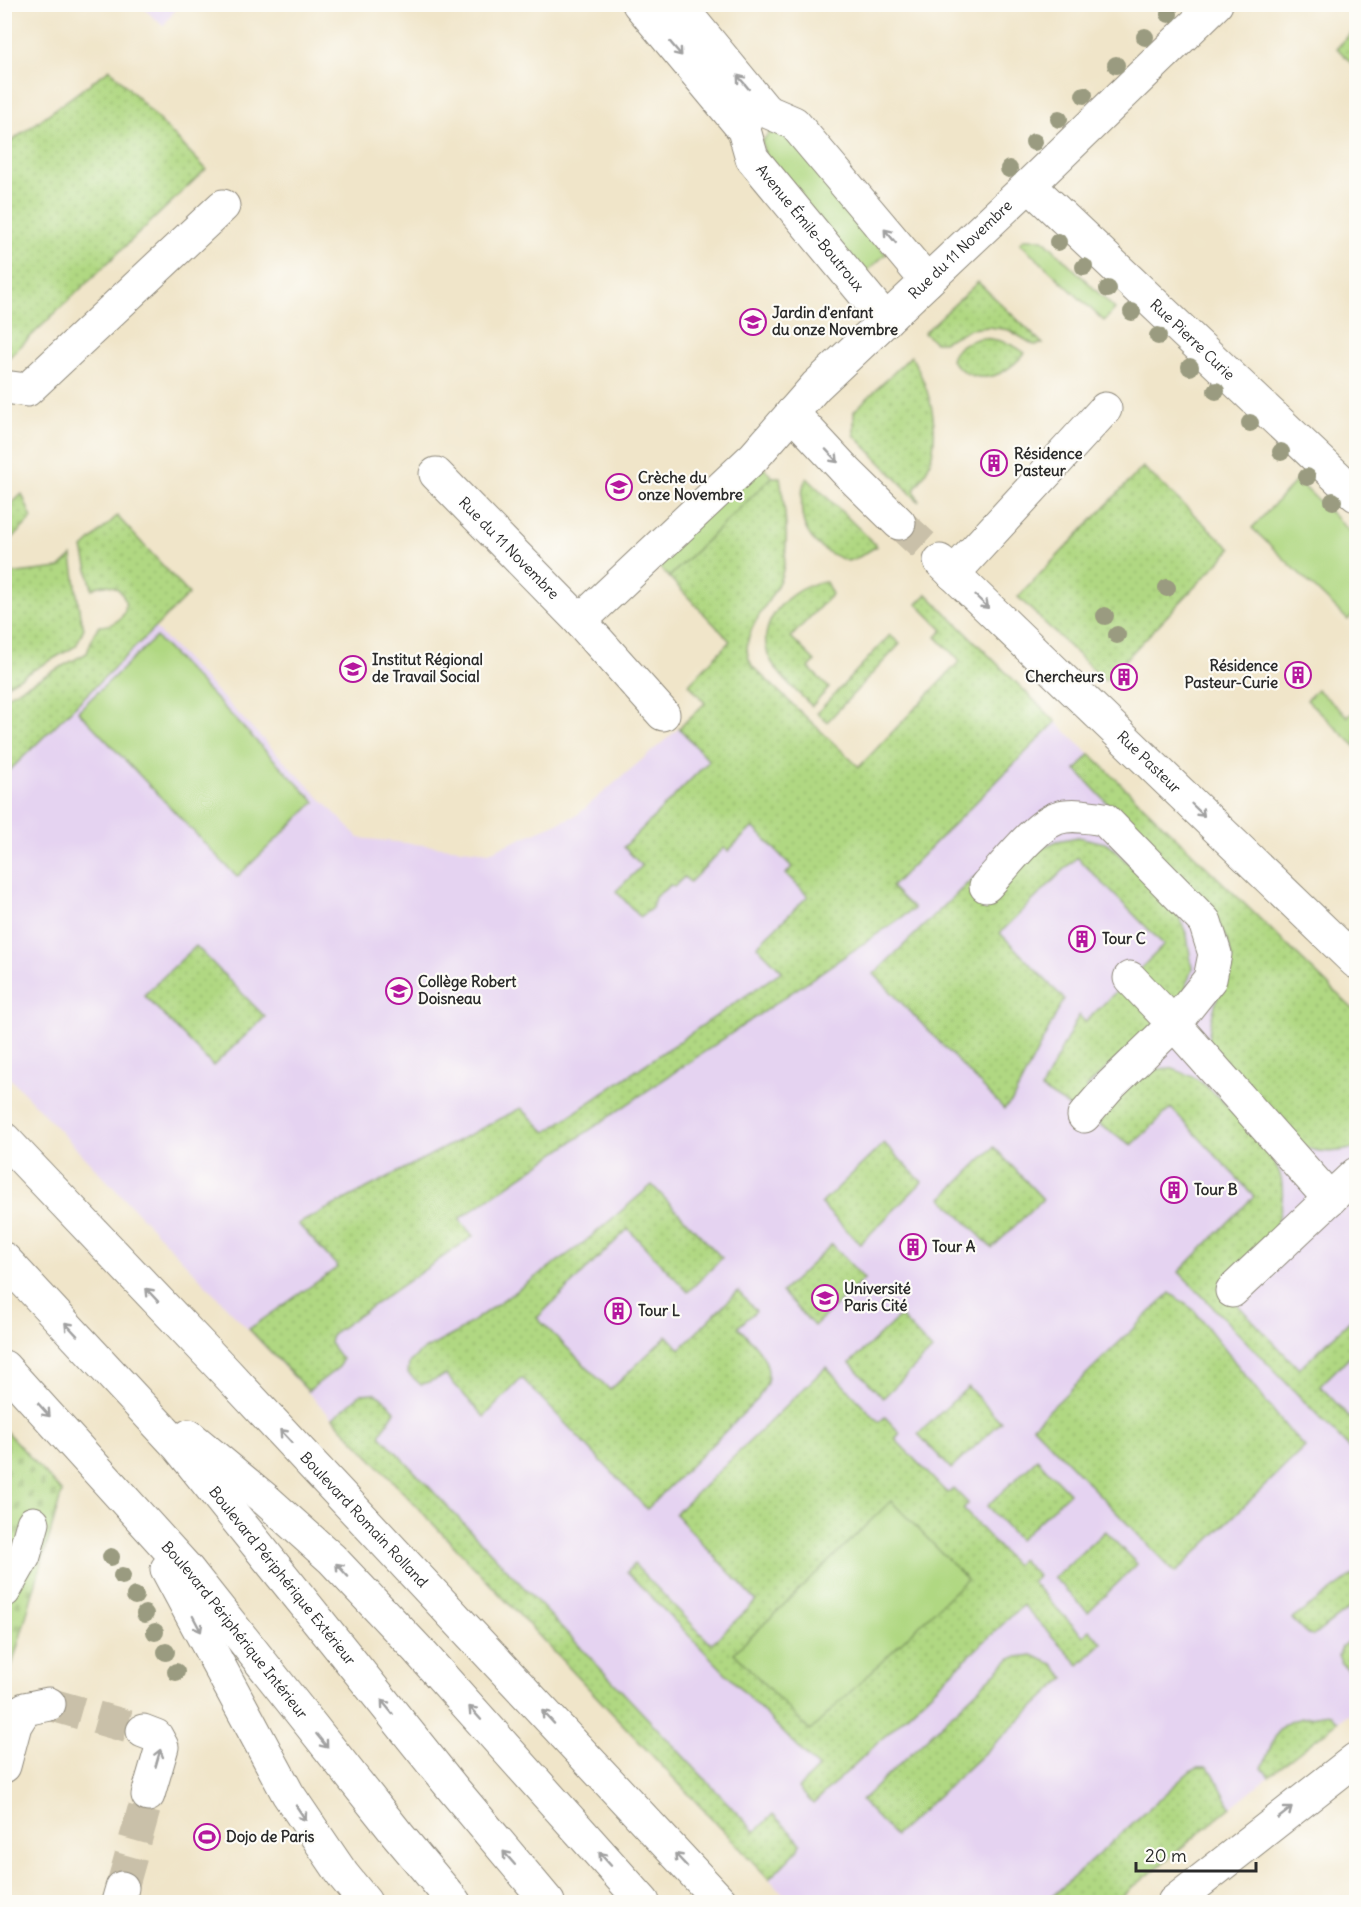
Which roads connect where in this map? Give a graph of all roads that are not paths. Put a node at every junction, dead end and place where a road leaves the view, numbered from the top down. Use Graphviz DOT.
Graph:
graph roads {
  1 [pos="639,4"];
  2 [pos="678,4"];
  3 [pos="1216,4"];
  4 [pos="755,120"];
  5 [pos="1029,185"];
  6 [pos="223,206"];
  7 [pos="927,281"];
  8 [pos="886,320"];
  9 [pos="4,387"];
  10 [pos="1105,409"];
  11 [pos="792,414"];
  12 [pos="436,474"];
  13 [pos="1356,495"];
  14 [pos="899,523"];
  15 [pos="580,621"];
  16 [pos="663,714"];
  17 [pos="986,886"];
  18 [pos="1356,962"];
  19 [pos="1130,978"];
  20 [pos="1174,1024"];
  21 [pos="1084,1116"];
  22 [pos="4,1139"];
  23 [pos="1356,1174"];
  24 [pos="1330,1199"];
  25 [pos="4,1259"];
  26 [pos="1232,1292"];
  27 [pos="4,1366"];
  28 [pos="112,1372"];
  29 [pos="139,1517"];
  30 [pos="33,1523"];
  31 [pos="4,1591"];
  32 [pos="49,1704"];
  33 [pos="143,1731"];
  34 [pos="1356,1759"];
  35 [pos="4,1766"];
  36 [pos="148,1795"];
  37 [pos="365,1902"];
  38 [pos="454,1902"];
  39 [pos="548,1902"];
  40 [pos="643,1902"];
  41 [pos="721,1902"];
  42 [pos="1174,1902"];
  1 -- 4 [label="main road, Avenue Émile-Boutroux, one-way"];
  4 -- 2 [label="main road, Avenue Émile-Boutroux, one-way"];
  3 -- 5 [label="main road, Rue du 11 Novembre"];
  7 -- 4 [label="main road, Avenue Émile-Boutroux, one-way"];
  4 -- 8 [label="main road, Avenue Émile-Boutroux"];
  5 -- 7 [label="main road, Rue du 11 Novembre"];
  5 -- 13 [label="main road, Rue Pierre Curie"];
  6 -- 9 [label="main road"];
  7 -- 8 [label="main road, Rue du 11 Novembre"];
  8 -- 11 [label="main road, Rue du 11 Novembre"];
  10 -- 18 [label="main road, Rue Pasteur, one-way"];
  11 -- 14 [label="main road, one-way"];
  11 -- 15 [label="main road, Rue du 11 Novembre"];
  12 -- 15 [label="main road, Rue du 11 Novembre"];
  15 -- 16 [label="main road, Rue du 11 Novembre"];
  17 -- 20 [label="main road"];
  19 -- 20 [label="main road"];
  20 -- 21 [label="main road"];
  20 -- 24 [label="main road"];
  41 -- 22 [label="main road, Boulevard Romain Rolland, one-way"];
  23 -- 24 [label="main road"];
  24 -- 26 [label="main road"];
  28 -- 25 [label="main road, Boulevard Périphérique Extérieur, one-way"];
  27 -- 29 [label="main road, Boulevard Périphérique Intérieur, one-way"];
  39 -- 28 [label="main road, Boulevard Périphérique Extérieur, one-way"];
  40 -- 28 [label="main road, one-way"];
  29 -- 37 [label="main road, one-way"];
  29 -- 38 [label="main road, Boulevard Périphérique Intérieur, one-way"];
  30 -- 31 [label="main road"];
  32 -- 35 [label="main road"];
  36 -- 33 [label="main road, one-way"];
  42 -- 34 [label="main road, one-way"];
}
